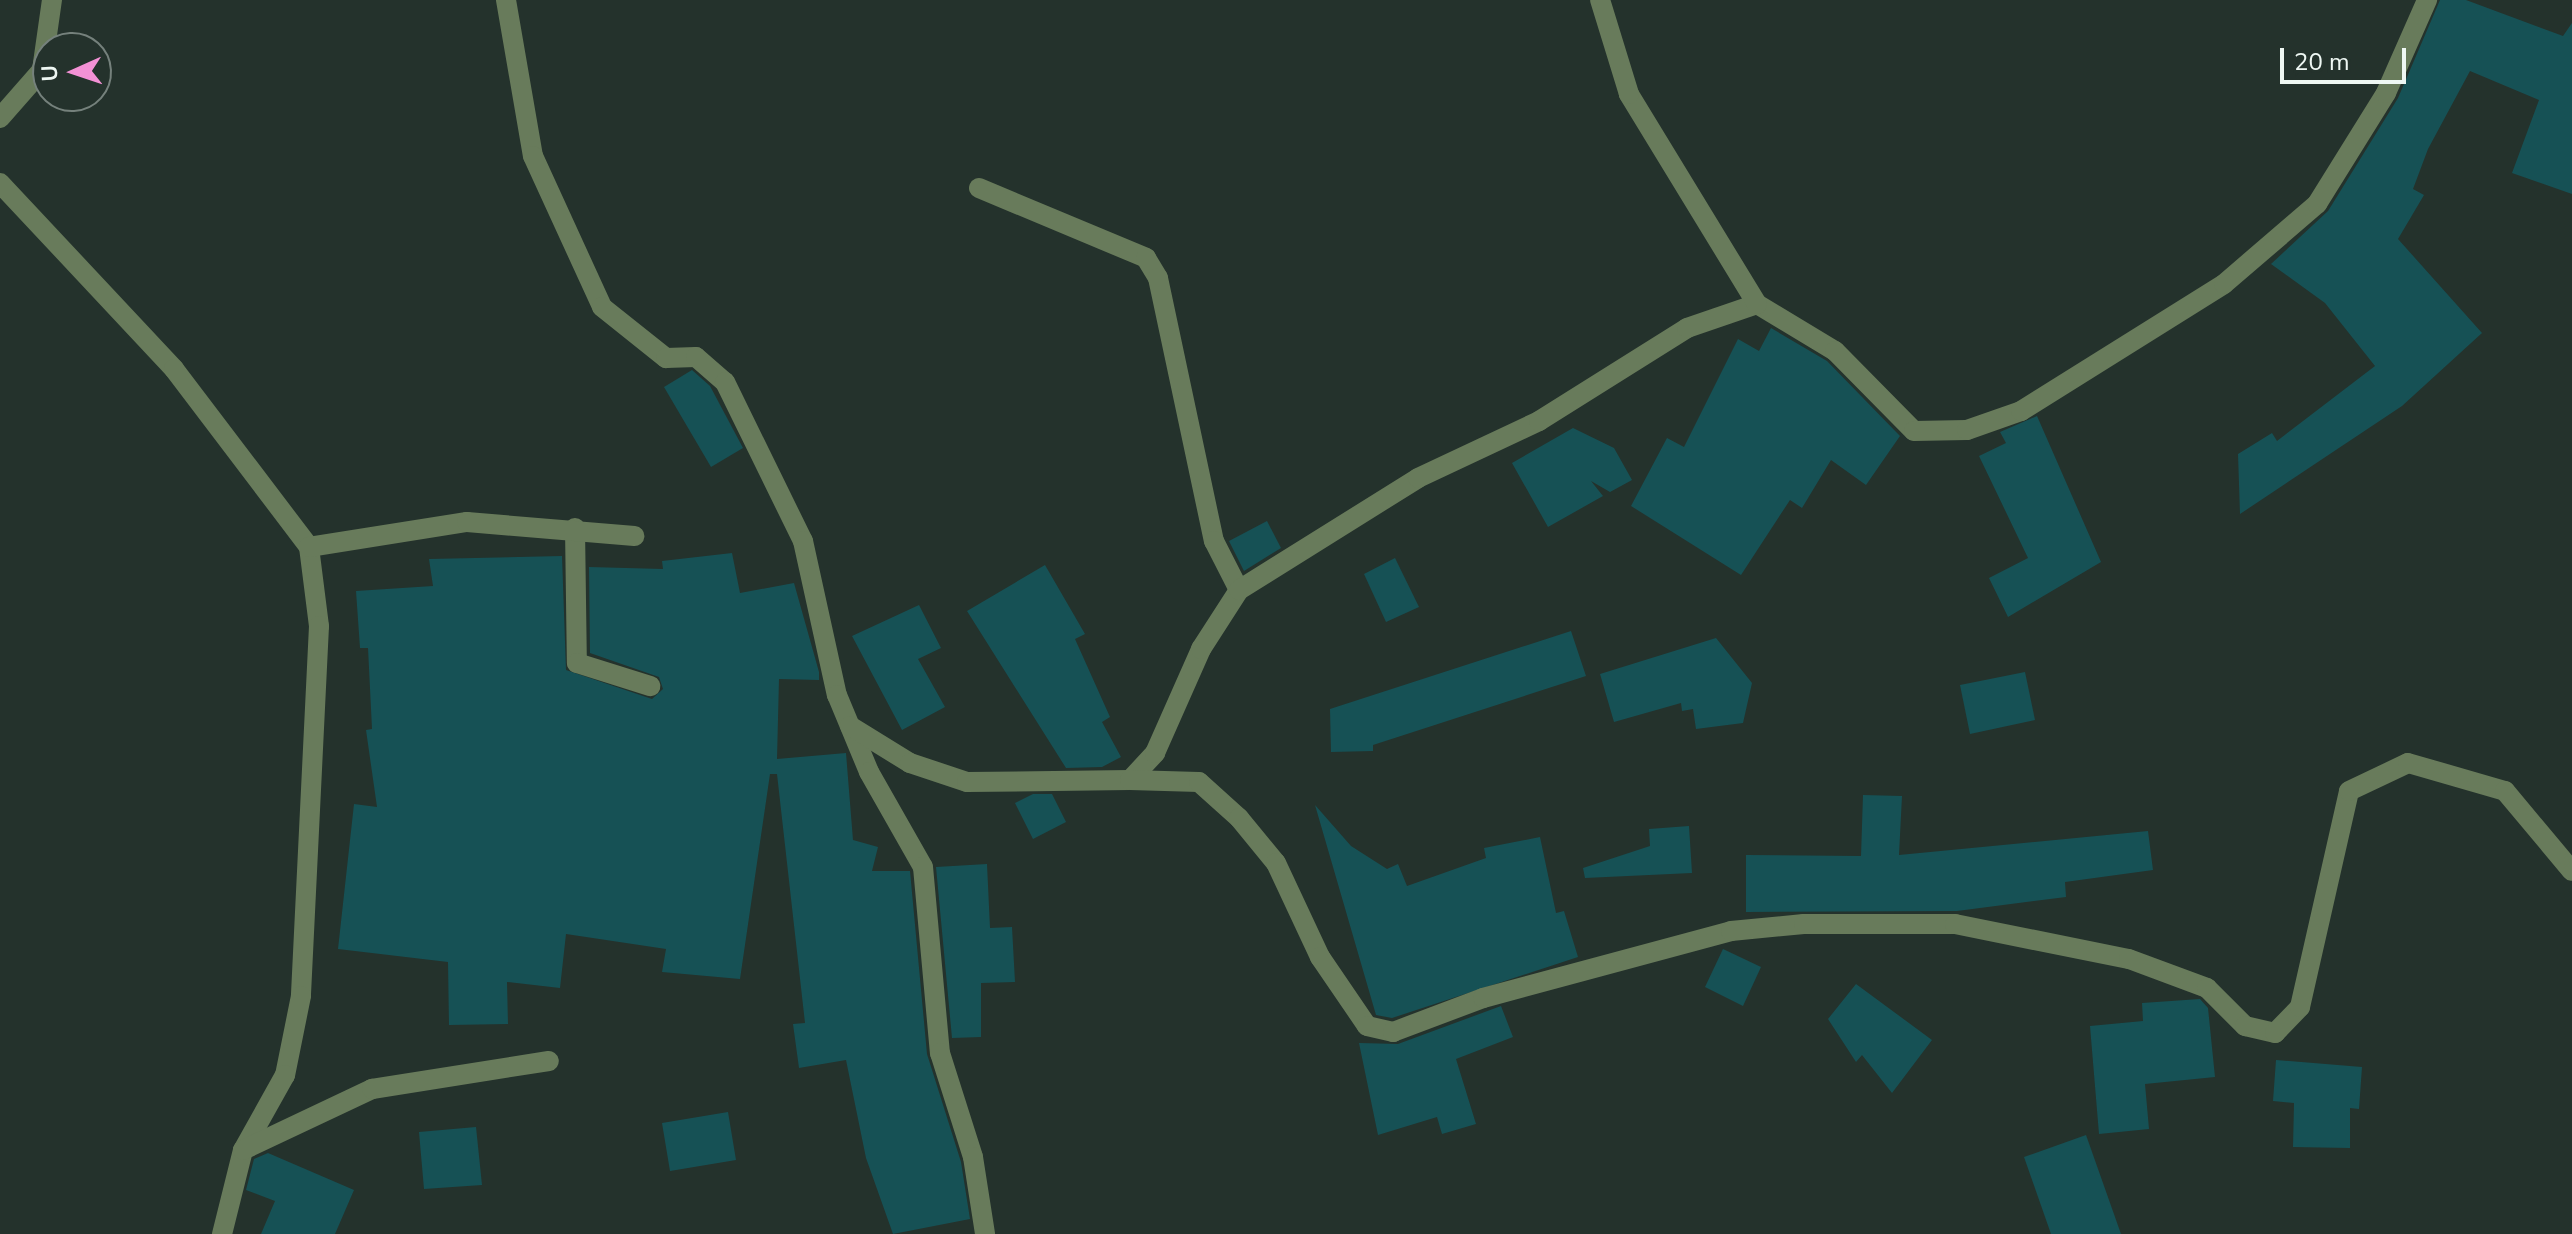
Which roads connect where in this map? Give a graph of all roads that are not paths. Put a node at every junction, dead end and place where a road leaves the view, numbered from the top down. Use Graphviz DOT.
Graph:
graph roads {
  1 [pos="52,0"];
  2 [pos="506,0"];
  3 [pos="1600,0"];
  4 [pos="2427,0"];
  5 [pos="0,118"];
  6 [pos="0,183"];
  7 [pos="979,188"];
  8 [pos="1757,304"];
  9 [pos="575,528"];
  10 [pos="634,536"];
  11 [pos="309,547"];
  12 [pos="1239,590"];
  13 [pos="650,686"];
  14 [pos="850,726"];
  15 [pos="1130,780"];
  16 [pos="2572,871"];
  17 [pos="549,1061"];
  18 [pos="243,1150"];
  19 [pos="222,1234"];
  20 [pos="985,1234"];
  1 -- 5 [label="street"];
  2 -- 14 [label="street"];
  3 -- 8 [label="street"];
  4 -- 8 [label="street"];
  6 -- 11 [label="street"];
  7 -- 12 [label="street"];
  8 -- 12 [label="street"];
  9 -- 10 [label="street"];
  9 -- 11 [label="street"];
  9 -- 13 [label="street"];
  11 -- 18 [label="street"];
  12 -- 15 [label="street"];
  14 -- 15 [label="street"];
  14 -- 20 [label="street"];
  15 -- 16 [label="street"];
  17 -- 18 [label="street"];
  18 -- 19 [label="street"];
}
